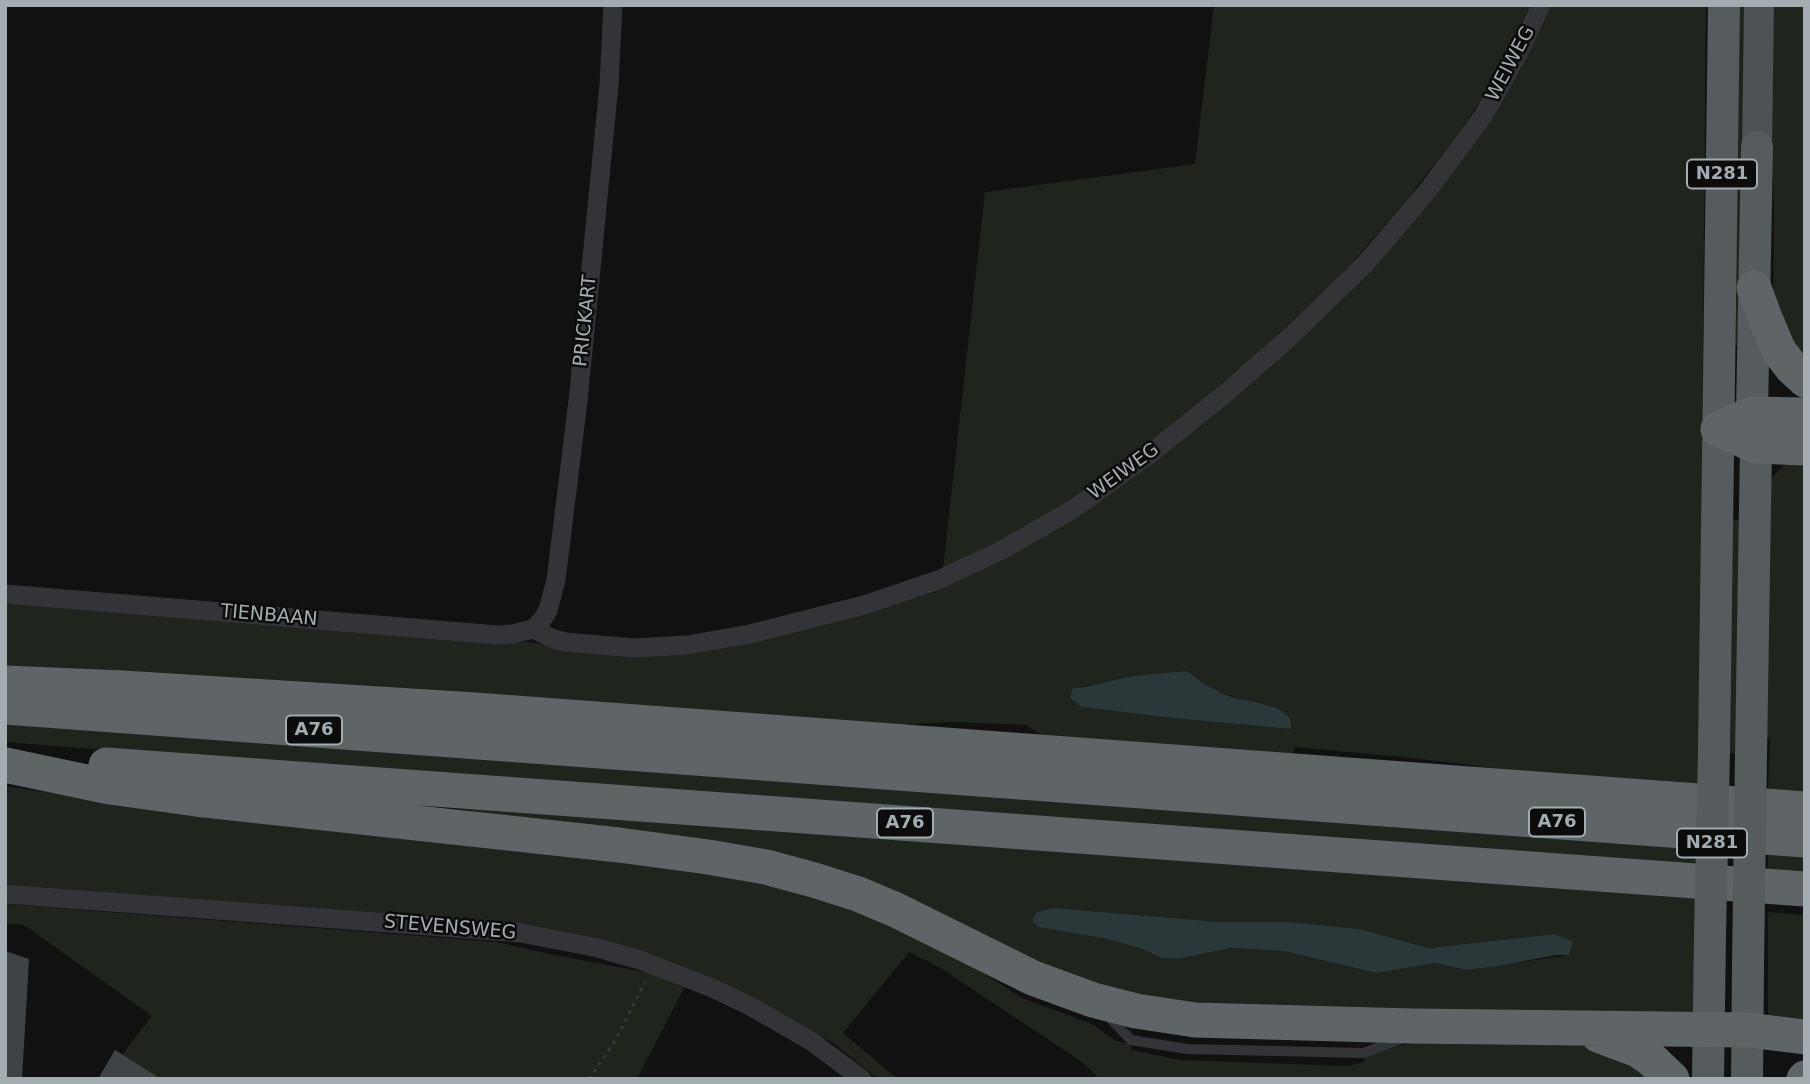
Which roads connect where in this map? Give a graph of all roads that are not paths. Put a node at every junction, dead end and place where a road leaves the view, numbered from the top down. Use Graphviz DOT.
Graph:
graph roads {
  1 [pos="613,5"];
  2 [pos="1541,5"];
  3 [pos="1724,5"];
  4 [pos="1759,5"];
  5 [pos="1756,147"];
  6 [pos="1754,288"];
  7 [pos="1805,380"];
  8 [pos="1805,415"];
  9 [pos="1718,429"];
  10 [pos="1754,430"];
  11 [pos="1805,448"];
  12 [pos="5,594"];
  13 [pos="533,629"];
  14 [pos="5,683"];
  15 [pos="5,707"];
  16 [pos="5,757"];
  17 [pos="5,765"];
  18 [pos="1805,809"];
  19 [pos="1805,841"];
  20 [pos="1805,889"];
  21 [pos="5,894"];
  22 [pos="1583,1028"];
  23 [pos="1709,1030"];
  24 [pos="1748,1030"];
  25 [pos="1805,1037"];
  26 [pos="862,1079"];
  27 [pos="1672,1079"];
  28 [pos="1708,1079"];
  29 [pos="1747,1079"];
  1 -- 13 [label="street, PRICKART"];
  2 -- 13 [label="street, WEIWEG"];
  3 -- 9 [label="highway, N281"];
  4 -- 5 [label="main road, N281"];
  5 -- 6 [label="highway, N281"];
  6 -- 7 [label="highway"];
  6 -- 10 [label="highway, N281"];
  8 -- 10 [label="highway"];
  9 -- 10 [label="highway"];
  9 -- 23 [label="highway, N281, bridge"];
  10 -- 11 [label="highway"];
  10 -- 24 [label="highway, N281, bridge"];
  12 -- 13 [label="street, TIENBAAN"];
  14 -- 18 [label="highway, A76"];
  15 -- 19 [label="highway, A76"];
  16 -- 20 [label="highway, A76"];
  17 -- 22 [label="highway"];
  21 -- 26 [label="street, STEVENSWEG"];
  22 -- 23 [label="highway"];
  22 -- 27 [label="highway"];
  23 -- 24 [label="highway"];
  23 -- 28 [label="highway, N281"];
  24 -- 25 [label="highway"];
  24 -- 29 [label="highway, N281"];
}
